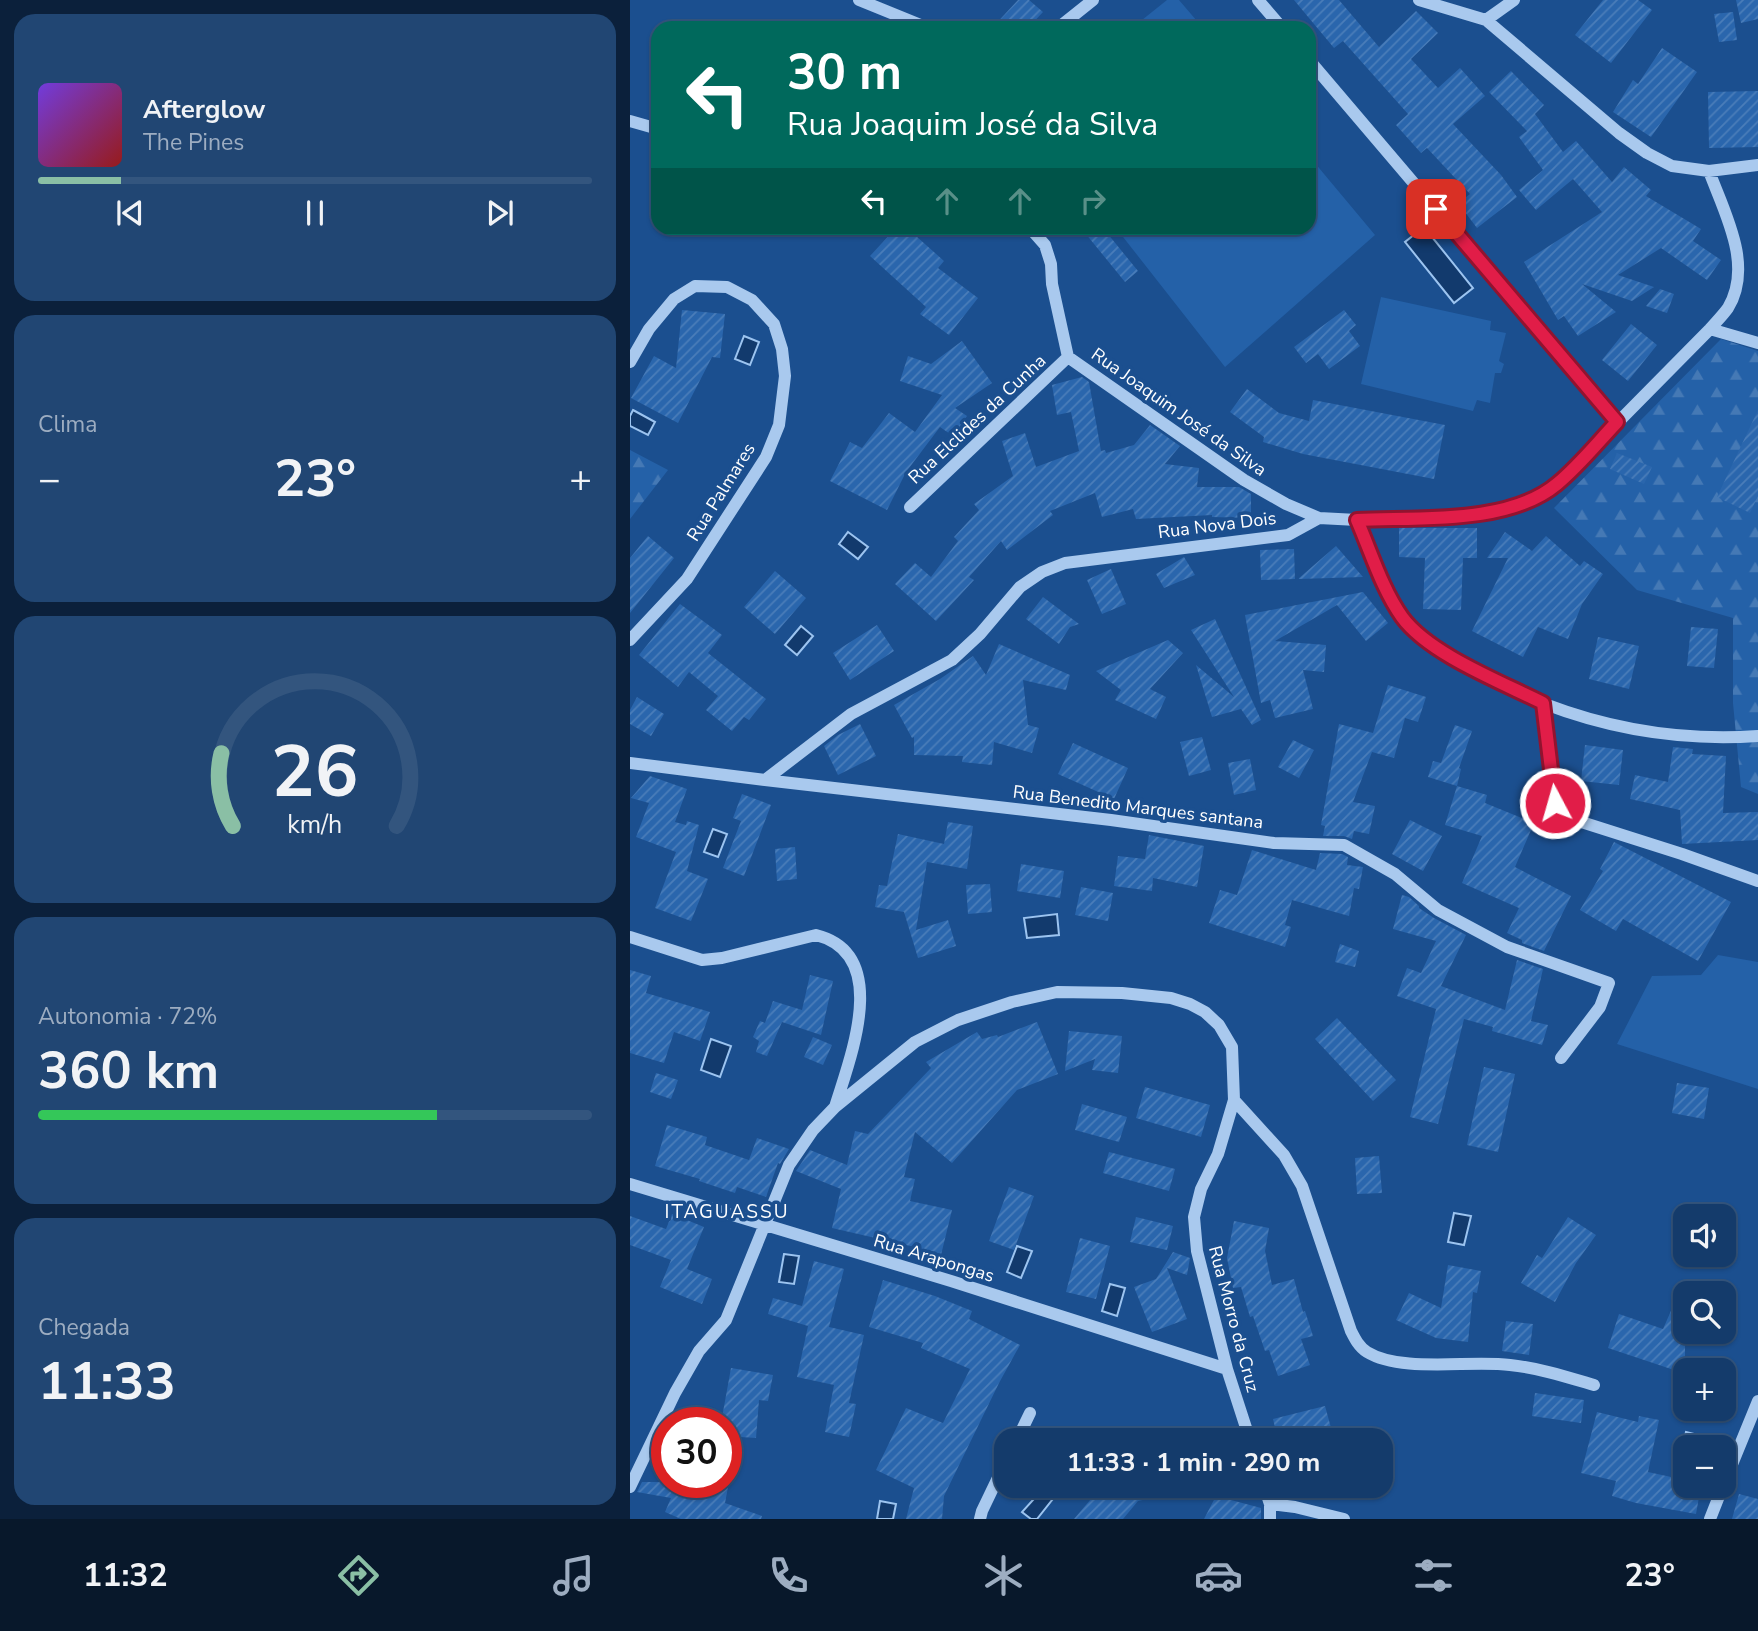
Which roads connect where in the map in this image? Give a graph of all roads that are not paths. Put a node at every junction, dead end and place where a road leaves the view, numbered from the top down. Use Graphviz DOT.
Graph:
graph roads {
  1 [pos="859,0"];
  2 [pos="1093,0"];
  3 [pos="1258,0"];
  4 [pos="1419,0"];
  5 [pos="1514,0"];
  6 [pos="1486,20"];
  7 [pos="911,21"];
  8 [pos="1067,21"];
  9 [pos="1276,21"];
  10 [pos="1316,68"];
  11 [pos="630,121"];
  12 [pos="651,127"];
  13 [pos="1758,164"];
  14 [pos="1709,171"];
  15 [pos="1036,235"];
  16 [pos="1710,329"];
  17 [pos="1758,343"];
  18 [pos="1068,356"];
  19 [pos="630,362"];
  20 [pos="1617,422"];
  21 [pos="910,507"];
  22 [pos="1319,518"];
  23 [pos="1357,520"];
  24 [pos="630,640"];
  25 [pos="1543,703"];
  26 [pos="1758,736"];
  27 [pos="630,763"];
  28 [pos="765,780"];
  29 [pos="1758,881"];
  30 [pos="630,937"];
  31 [pos="1561,1058"];
  32 [pos="1234,1100"];
  33 [pos="835,1107"];
  34 [pos="630,1184"];
  35 [pos="764,1224"];
  36 [pos="1227,1368"];
  37 [pos="1594,1385"];
  38 [pos="1758,1401"];
  39 [pos="1030,1413"];
  40 [pos="1023,1428"];
  41 [pos="1246,1428"];
  42 [pos="1736,1452"];
  43 [pos="994,1486"];
  44 [pos="630,1487"];
  45 [pos="1268,1498"];
  46 [pos="1718,1498"];
  47 [pos="1270,1504"];
  48 [pos="980,1519"];
  49 [pos="1270,1519"];
  50 [pos="1343,1519"];
  51 [pos="1710,1519"];
  1 -- 7 [label="street"];
  2 -- 8 [label="street"];
  3 -- 9 [label="street"];
  4 -- 6 [label="street"];
  5 -- 6 [label="street"];
  6 -- 14 [label="street"];
  10 -- 20 [label="street"];
  11 -- 12 [label="street"];
  13 -- 14 [label="street"];
  14 -- 16 [label="street"];
  15 -- 18 [label="street, Rua Joaquim José da Silva"];
  16 -- 17 [label="street"];
  16 -- 20 [label="street"];
  18 -- 21 [label="street, Rua Elclides da Cunha"];
  18 -- 22 [label="street, Rua Joaquim José da Silva"];
  19 -- 24 [label="street, Rua Palmares"];
  20 -- 23 [label="street"];
  22 -- 23 [label="street"];
  22 -- 28 [label="street, Rua Nova Dois"];
  23 -- 25 [label="street"];
  25 -- 26 [label="street"];
  25 -- 29 [label="street"];
  27 -- 28 [label="street, Rua Benedito Marques santana"];
  28 -- 31 [label="street, Rua Benedito Marques santana"];
  30 -- 33 [label="street"];
  32 -- 33 [label="street, Rua Morro da Cruz"];
  32 -- 36 [label="street, Rua Morro da Cruz"];
  32 -- 37 [label="street"];
  33 -- 35 [label="street, Rua Morro da Cruz"];
  34 -- 35 [label="street, Rua Arapongas"];
  35 -- 36 [label="street, Rua Arapongas"];
  35 -- 44 [label="street, Rua Morro da Cruz"];
  36 -- 41 [label="street, Rua Morro da Cruz"];
  38 -- 42 [label="street"];
  39 -- 40 [label="street"];
  43 -- 48 [label="street"];
  45 -- 47 [label="street"];
  46 -- 51 [label="street"];
  47 -- 49 [label="street"];
  47 -- 50 [label="street"];
}
